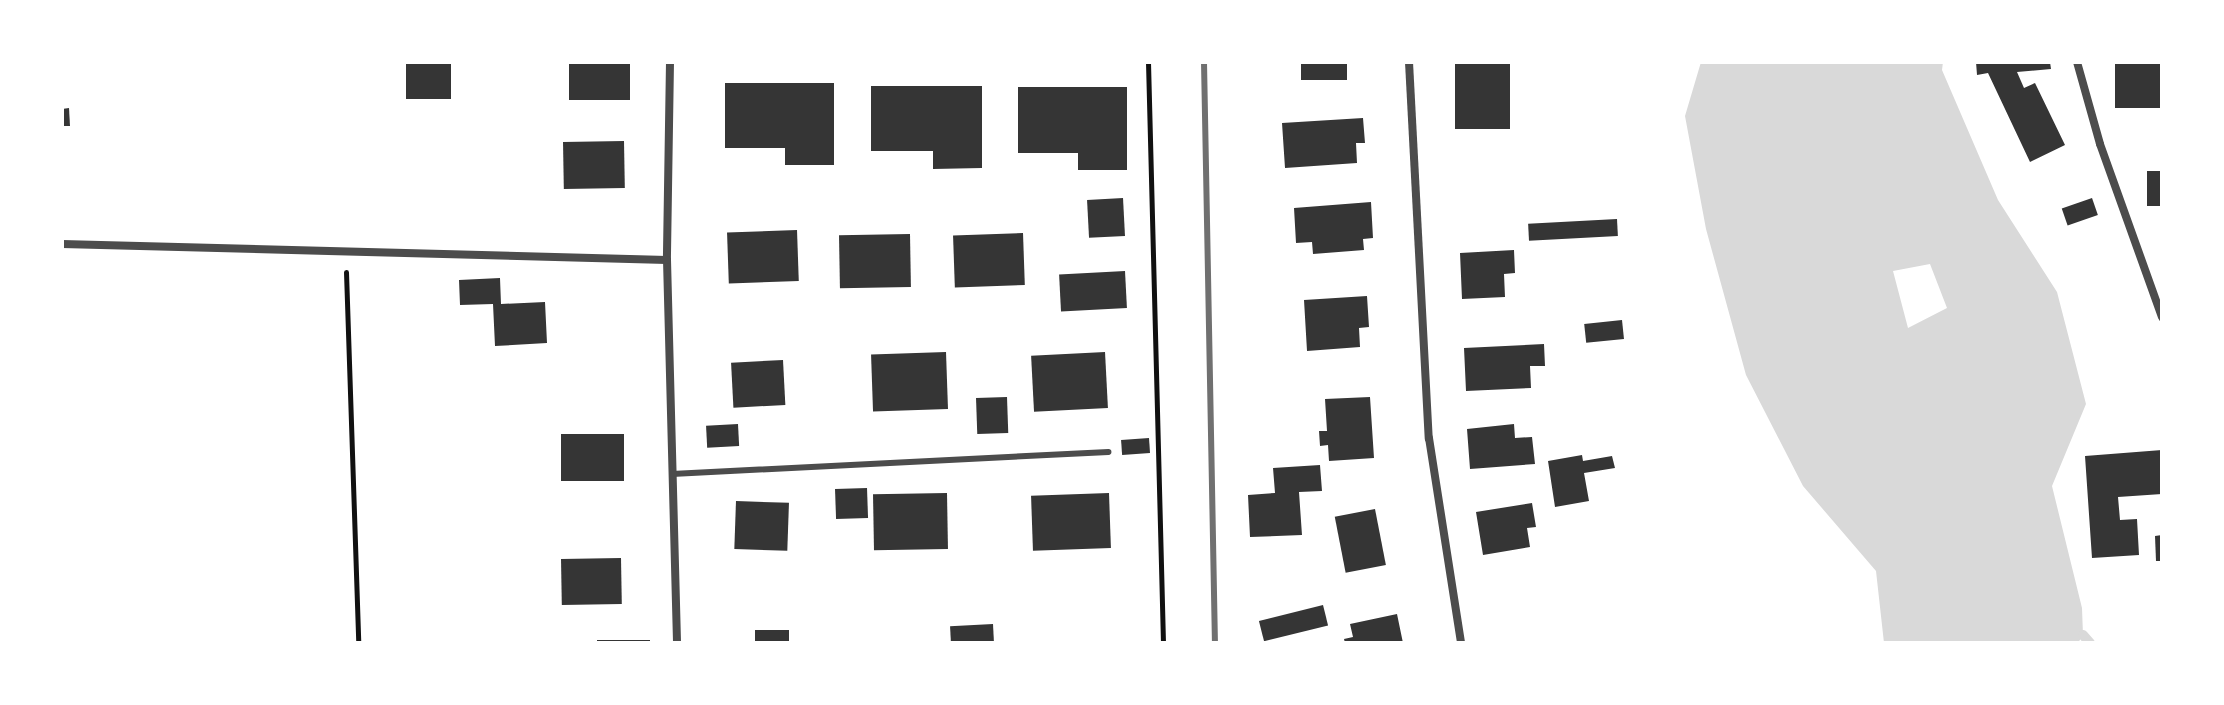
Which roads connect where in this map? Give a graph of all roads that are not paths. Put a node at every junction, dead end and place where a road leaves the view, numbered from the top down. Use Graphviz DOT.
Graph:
graph roads {
  1 [pos="670,62"];
  2 [pos="1409,62"];
  3 [pos="2077,62"];
  4 [pos="62,244"];
  5 [pos="667,260"];
  6 [pos="2162,317"];
  7 [pos="1108,452"];
  8 [pos="672,474"];
  9 [pos="677,643"];
  10 [pos="1461,643"];
  1 -- 5 [label="street"];
  2 -- 10 [label="street"];
  3 -- 6 [label="street"];
  4 -- 5 [label="street"];
  5 -- 8 [label="street"];
  7 -- 8 [label="lane"];
  8 -- 9 [label="street"];
}
